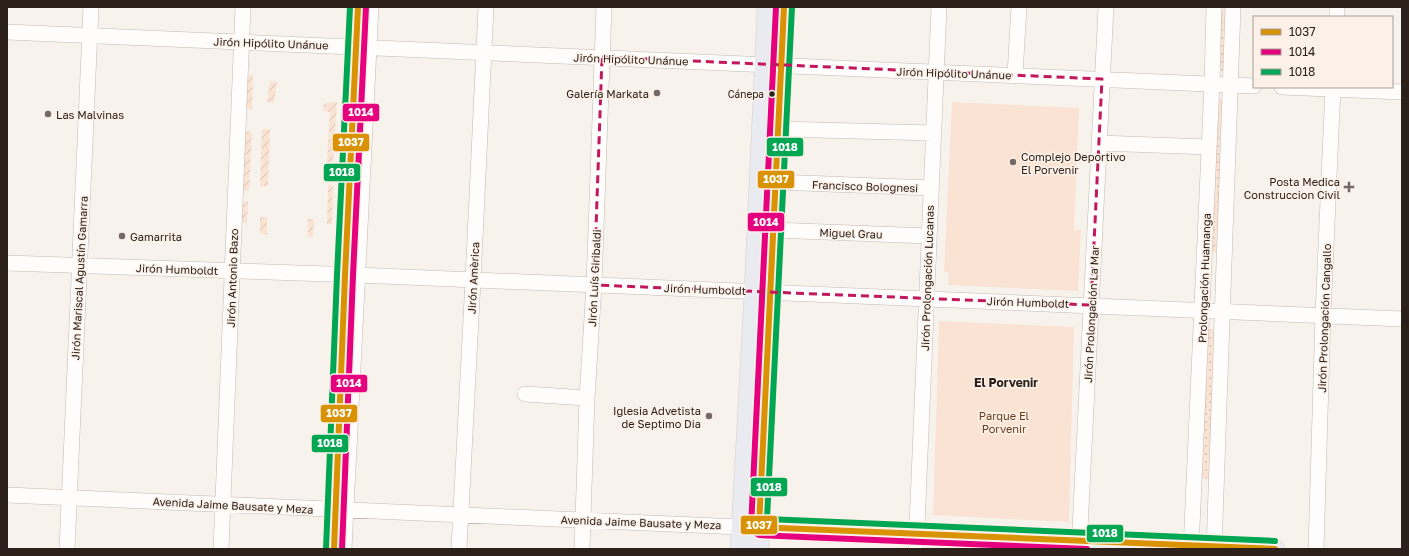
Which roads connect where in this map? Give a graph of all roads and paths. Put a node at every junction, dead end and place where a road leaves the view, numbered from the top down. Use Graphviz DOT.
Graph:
graph roads {
  1 [pos="91,7"];
  2 [pos="243,7"];
  3 [pos="358,7"];
  4 [pos="372,7"];
  5 [pos="486,7"];
  6 [pos="604,7"];
  7 [pos="767,7"];
  8 [pos="784,7"];
  9 [pos="939,7"];
  10 [pos="1019,7"];
  11 [pos="1106,7"];
  12 [pos="1214,7"];
  13 [pos="1233,7"];
  14 [pos="7,32"];
  15 [pos="90,35"];
  16 [pos="241,42"];
  17 [pos="363,47"];
  18 [pos="484,52"];
  19 [pos="602,57"];
  20 [pos="773,65"];
  21 [pos="936,72"];
  22 [pos="1015,75"];
  23 [pos="1102,79"];
  24 [pos="1212,84"];
  25 [pos="1231,85"];
  26 [pos="1253,86"];
  27 [pos="1333,88"];
  28 [pos="1402,92"];
  29 [pos="778,129"];
  30 [pos="934,133"];
  31 [pos="1099,143"];
  32 [pos="1209,147"];
  33 [pos="776,182"];
  34 [pos="931,188"];
  35 [pos="773,230"];
  36 [pos="929,236"];
  37 [pos="7,263"];
  38 [pos="80,265"];
  39 [pos="232,271"];
  40 [pos="351,275"];
  41 [pos="473,280"];
  42 [pos="594,285"];
  43 [pos="762,292"];
  44 [pos="927,298"];
  45 [pos="1091,305"];
  46 [pos="1203,310"];
  47 [pos="1222,311"];
  48 [pos="1323,315"];
  49 [pos="1402,319"];
  50 [pos="525,394"];
  51 [pos="587,398"];
  52 [pos="7,495"];
  53 [pos="69,497"];
  54 [pos="223,504"];
  55 [pos="341,510"];
  56 [pos="460,515"];
  57 [pos="583,520"];
  58 [pos="740,527"];
  59 [pos="759,527"];
  60 [pos="916,542"];
  61 [pos="1080,545"];
  62 [pos="1191,547"];
  63 [pos="1214,548"];
  64 [pos="67,549"];
  65 [pos="221,549"];
  66 [pos="334,549"];
  67 [pos="344,549"];
  68 [pos="458,549"];
  69 [pos="582,549"];
  70 [pos="740,549"];
  71 [pos="759,549"];
  72 [pos="1275,549"];
  73 [pos="1316,549"];
  1 -- 15 [label="street, Jirón Mariscal Agustín Gamarra"];
  2 -- 16 [label="street, Jirón Antonio Bazo"];
  3 -- 17 [label="street"];
  4 -- 17 [label="street"];
  5 -- 18 [label="street, Jirón Amèrica"];
  6 -- 19 [label="street, Jirón Luís Giribaldi"];
  7 -- 20 [label="main road"];
  8 -- 20 [label="main road"];
  9 -- 21 [label="street, Jirón Prolongación Lucanas"];
  10 -- 22 [label="street"];
  11 -- 23 [label="street, Jirón Prolongación La Mar"];
  12 -- 24 [label="street, Prolongación Huamanga"];
  13 -- 25 [label="street, Prolongación Huamanga"];
  14 -- 15 [label="street, Jirón Hipólito Unánue"];
  15 -- 16 [label="street, Jirón Hipólito Unánue"];
  15 -- 38 [label="street, Jirón Mariscal Agustín Gamarra"];
  16 -- 17 [label="street, Jirón Hipólito Unánue"];
  16 -- 39 [label="street, Jirón Antonio Bazo"];
  17 -- 18 [label="street, Jirón Hipólito Unánue"];
  17 -- 40 [label="street"];
  18 -- 19 [label="street, Jirón Hipólito Unánue"];
  18 -- 41 [label="street, Jirón Amèrica"];
  19 -- 20 [label="street, Jirón Hipólito Unánue"];
  19 -- 42 [label="street, Jirón Luís Giribaldi"];
  20 -- 21 [label="street, Jirón Hipólito Unánue"];
  20 -- 29 [label="main road"];
  20 -- 43 [label="main road"];
  21 -- 22 [label="street, Jirón Hipólito Unánue"];
  21 -- 30 [label="street, Jirón Prolongación Lucanas"];
  22 -- 23 [label="street, Jirón Hipólito Unánue"];
  23 -- 24 [label="street, Jirón Hipólito Unánue"];
  23 -- 31 [label="street, Jirón Prolongación La Mar"];
  24 -- 25 [label="street, Jirón Hipólito Unánue"];
  24 -- 32 [label="street, Prolongación Huamanga"];
  25 -- 26 [label="street, Jirón Hipólito Unánue"];
  25 -- 47 [label="street, Prolongación Huamanga"];
  27 -- 28 [label="street"];
  27 -- 48 [label="street, Jirón Prolongación Cangallo"];
  29 -- 30 [label="street"];
  29 -- 33 [label="main road"];
  30 -- 34 [label="street, Jirón Prolongación Lucanas"];
  31 -- 32 [label="street"];
  31 -- 45 [label="street, Jirón Prolongación La Mar"];
  32 -- 46 [label="street, Prolongación Huamanga"];
  33 -- 34 [label="street, Francisco Bolognesi"];
  33 -- 35 [label="main road"];
  34 -- 36 [label="street, Jirón Prolongación Lucanas"];
  35 -- 36 [label="street, Miguel Grau"];
  35 -- 43 [label="main road"];
  36 -- 44 [label="street, Jirón Prolongación Lucanas"];
  37 -- 38 [label="street, Jirón Humboldt"];
  38 -- 39 [label="street, Jirón Humboldt"];
  38 -- 53 [label="street, Jirón Mariscal Agustín Gamarra"];
  39 -- 40 [label="street, Jirón Humboldt"];
  39 -- 54 [label="street, Jirón Antonio Bazo"];
  40 -- 41 [label="street, Jirón Humboldt"];
  40 -- 55 [label="street"];
  41 -- 42 [label="street, Jirón Humboldt"];
  41 -- 56 [label="street, Jirón Amèrica"];
  42 -- 43 [label="street, Jirón Humboldt"];
  42 -- 51 [label="street, Jirón Luís Giribaldi"];
  43 -- 44 [label="street, Jirón Humboldt"];
  43 -- 58 [label="main road"];
  43 -- 59 [label="main road"];
  44 -- 45 [label="street, Jirón Humboldt"];
  44 -- 60 [label="street, Jirón Prolongación Lucanas"];
  45 -- 46 [label="street, Jirón Humboldt"];
  45 -- 61 [label="street, Jirón Prolongación La Mar"];
  46 -- 47 [label="street, Jirón Humboldt"];
  46 -- 62 [label="street, Prolongación Huamanga"];
  47 -- 48 [label="street, Jirón Humboldt"];
  47 -- 63 [label="street, Prolongación Huamanga"];
  48 -- 49 [label="street, Jirón Humboldt"];
  48 -- 73 [label="street, Jirón Prolongación Cangallo"];
  50 -- 51 [label="street"];
  51 -- 57 [label="street, Jirón Luís Giribaldi"];
  52 -- 53 [label="street, Avenida Jaime Bausate y Meza"];
  53 -- 54 [label="street, Avenida Jaime Bausate y Meza"];
  53 -- 64 [label="street, Jirón Mariscal Agustín Gamarra"];
  54 -- 55 [label="street, Avenida Jaime Bausate y Meza"];
  54 -- 65 [label="street, Jirón Antonio Bazo"];
  55 -- 56 [label="street, Avenida Jaime Bausate y Meza"];
  55 -- 66 [label="street"];
  55 -- 67 [label="street"];
  56 -- 57 [label="street, Avenida Jaime Bausate y Meza"];
  56 -- 68 [label="street, Jirón Amèrica"];
  57 -- 58 [label="street, Avenida Jaime Bausate y Meza"];
  57 -- 69 [label="street, Jirón Luís Giribaldi"];
  58 -- 59 [label="main road, Avenida Jaime Bausate y Meza"];
  58 -- 70 [label="main road"];
  59 -- 60 [label="main road, Avenida Jaime Bausate y Meza"];
  59 -- 71 [label="main road"];
  60 -- 61 [label="main road, Avenida Jaime Bausate y Meza"];
  61 -- 62 [label="main road, Avenida Jaime Bausate y Meza"];
  62 -- 63 [label="main road, Avenida Jaime Bausate y Meza"];
  63 -- 72 [label="main road, Avenida Jaime Bausate y Meza"];
}
